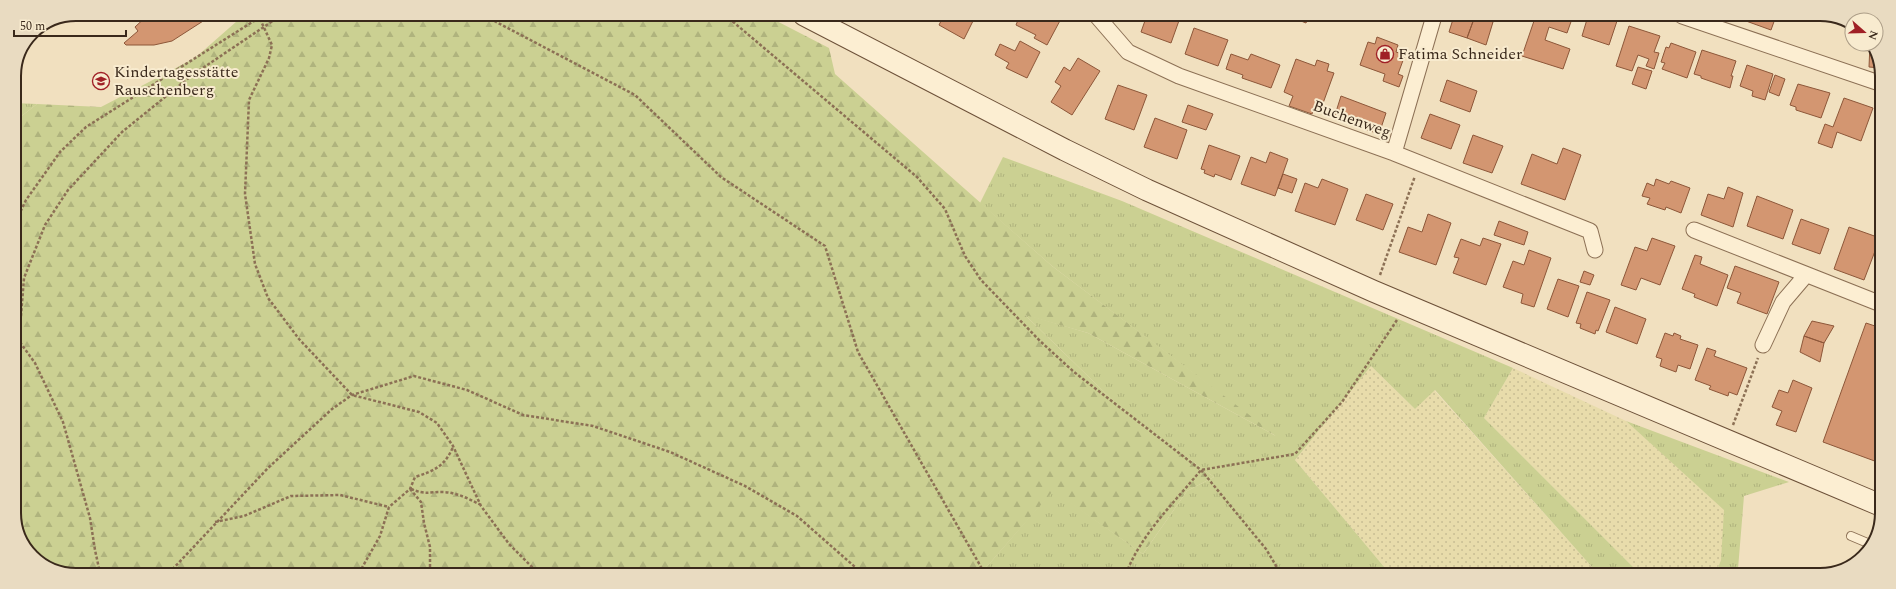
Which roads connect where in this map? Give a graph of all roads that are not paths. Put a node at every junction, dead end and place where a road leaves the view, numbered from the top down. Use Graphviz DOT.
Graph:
graph roads {
  1 [pos="816,21"];
  2 [pos="1101,21"];
  3 [pos="1433,21"];
  4 [pos="1697,21"];
  5 [pos="1875,82"];
  6 [pos="1394,154"];
  7 [pos="1694,230"];
  8 [pos="1595,250"];
  9 [pos="1806,275"];
  10 [pos="1875,302"];
  11 [pos="1763,345"];
  12 [pos="1875,503"];
  13 [pos="1851,536"];
  14 [pos="1867,543"];
  1 -- 12 [label="main road"];
  2 -- 6 [label="street, Buchenweg"];
  3 -- 6 [label="street"];
  4 -- 5 [label="street"];
  6 -- 8 [label="street, Buchenweg"];
  7 -- 9 [label="street"];
  9 -- 10 [label="street"];
  9 -- 11 [label="street"];
  13 -- 14 [label="lane"];
}
